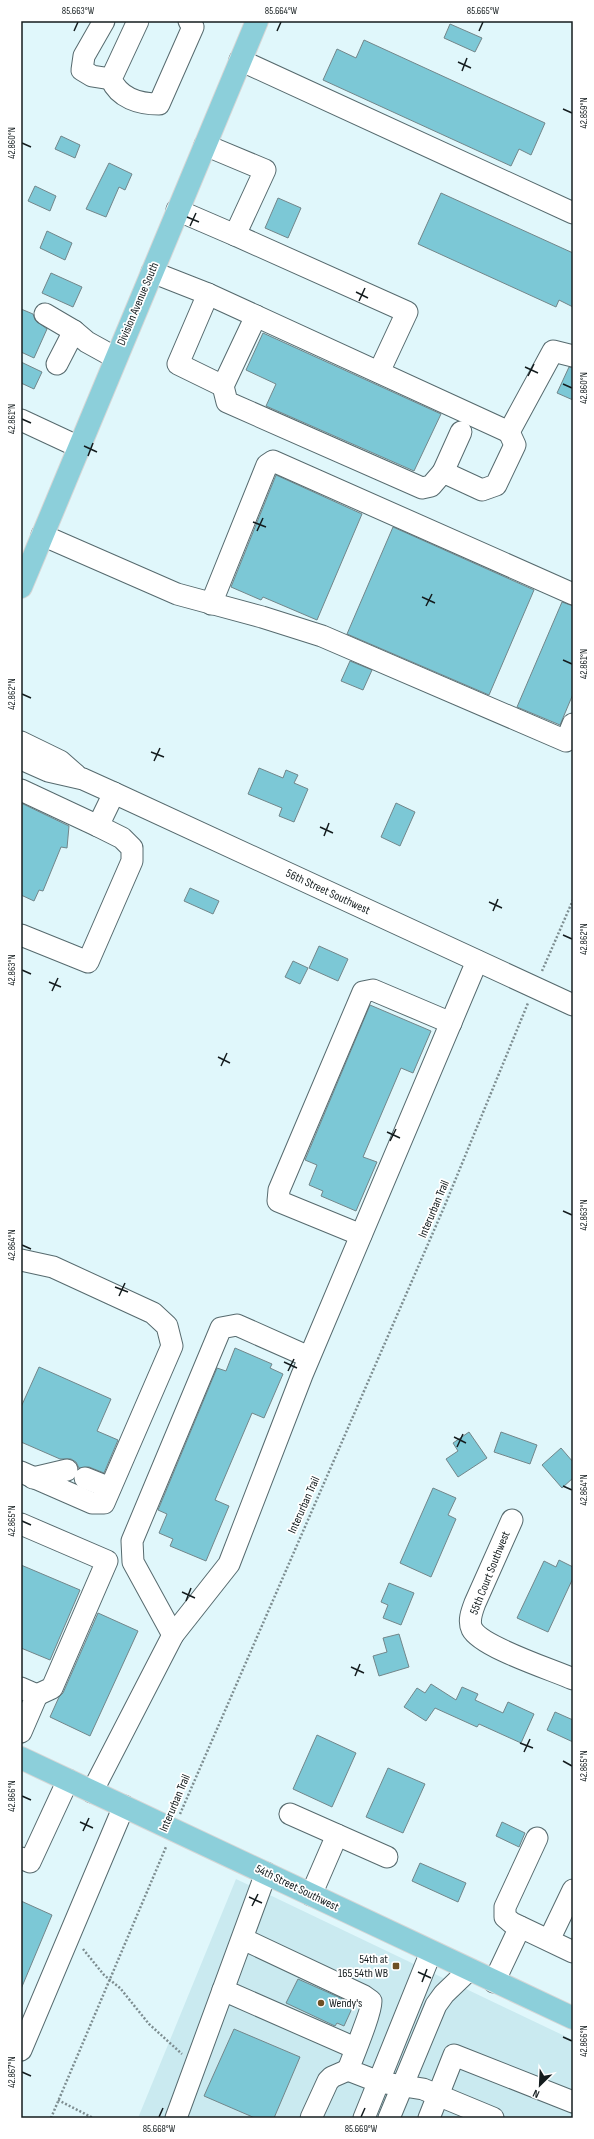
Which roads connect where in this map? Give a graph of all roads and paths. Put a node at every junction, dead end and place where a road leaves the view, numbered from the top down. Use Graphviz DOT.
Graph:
graph roads {
  1 [pos="104,21"];
  2 [pos="138,21"];
  3 [pos="189,21"];
  4 [pos="257,21"];
  5 [pos="240,60"];
  6 [pos="111,79"];
  7 [pos="205,145"];
  8 [pos="177,210"];
  9 [pos="573,213"];
  10 [pos="235,235"];
  11 [pos="152,272"];
  12 [pos="208,294"];
  13 [pos="45,314"];
  14 [pos="256,316"];
  15 [pos="74,331"];
  16 [pos="573,356"];
  17 [pos="116,358"];
  18 [pos="57,364"];
  19 [pos="379,372"];
  20 [pos="223,386"];
  21 [pos="21,420"];
  22 [pos="461,432"];
  23 [pos="509,432"];
  24 [pos="79,447"];
  25 [pos="443,472"];
  26 [pos="42,535"];
  27 [pos="21,587"];
  28 [pos="573,594"];
  29 [pos="210,604"];
  30 [pos="573,724"];
  31 [pos="21,742"];
  32 [pos="21,759"];
  33 [pos="83,780"];
  34 [pos="21,790"];
  35 [pos="114,793"];
  36 [pos="98,826"];
  37 [pos="573,900"];
  38 [pos="21,935"];
  39 [pos="477,961"];
  40 [pos="535,988"];
  41 [pos="573,1005"];
  42 [pos="451,1023"];
  43 [pos="361,1234"];
  44 [pos="21,1260"];
  45 [pos="309,1357"];
  46 [pos="27,1475"];
  47 [pos="110,1488"];
  48 [pos="512,1520"];
  49 [pos="21,1524"];
  50 [pos="173,1634"];
  51 [pos="573,1679"];
  52 [pos="29,1692"];
  53 [pos="21,1732"];
  54 [pos="21,1758"];
  55 [pos="68,1780"];
  56 [pos="92,1792"];
  57 [pos="124,1806"];
  58 [pos="290,1814"];
  59 [pos="174,1829"];
  60 [pos="337,1835"];
  61 [pos="537,1838"];
  62 [pos="386,1857"];
  63 [pos="21,1858"];
  64 [pos="266,1873"];
  65 [pos="573,1890"];
  66 [pos="311,1895"];
  67 [pos="520,1926"];
  68 [pos="73,1928"];
  69 [pos="243,1939"];
  70 [pos="549,1940"];
  71 [pos="431,1952"];
  72 [pos="573,1952"];
  73 [pos="469,1970"];
  74 [pos="110,1981"];
  75 [pos="494,1982"];
  76 [pos="223,1990"];
  77 [pos="573,2018"];
  78 [pos="355,2048"];
  79 [pos="21,2050"];
  80 [pos="195,2066"];
  81 [pos="348,2070"];
  82 [pos="379,2082"];
  83 [pos="402,2086"];
  84 [pos="439,2095"];
  85 [pos="58,2100"];
  86 [pos="573,2102"];
  87 [pos="459,2112"];
  88 [pos="51,2118"];
  89 [pos="93,2118"];
  90 [pos="176,2118"];
  91 [pos="311,2118"];
  92 [pos="364,2118"];
  93 [pos="389,2118"];
  94 [pos="429,2118"];
  95 [pos="493,2118"];
  1 -- 6 [label="street"];
  2 -- 6 [label="street"];
  3 -- 6 [label="street"];
  4 -- 5 [label="main road, Division Avenue South"];
  5 -- 7 [label="main road, Division Avenue South"];
  5 -- 9 [label="street"];
  7 -- 8 [label="main road, Division Avenue South"];
  7 -- 10 [label="street"];
  8 -- 10 [label="street"];
  8 -- 11 [label="main road, Division Avenue South"];
  10 -- 19 [label="street"];
  11 -- 12 [label="street"];
  11 -- 17 [label="main road, Division Avenue South"];
  12 -- 14 [label="street"];
  12 -- 20 [label="street"];
  13 -- 15 [label="street"];
  14 -- 19 [label="street"];
  14 -- 20 [label="street"];
  15 -- 17 [label="street"];
  15 -- 18 [label="street"];
  16 -- 23 [label="street"];
  17 -- 24 [label="main road, Division Avenue South"];
  19 -- 23 [label="street"];
  20 -- 25 [label="street"];
  21 -- 24 [label="street"];
  22 -- 25 [label="street"];
  23 -- 25 [label="street"];
  24 -- 26 [label="main road, Division Avenue South"];
  26 -- 27 [label="main road, Division Avenue South"];
  26 -- 29 [label="street"];
  28 -- 29 [label="street"];
  29 -- 30 [label="street"];
  31 -- 33 [label="street, 56th Street Southwest"];
  32 -- 33 [label="street, 56th Street Southwest"];
  33 -- 35 [label="street, 56th Street Southwest"];
  34 -- 36 [label="street"];
  35 -- 36 [label="street"];
  35 -- 39 [label="street, 56th Street Southwest"];
  36 -- 38 [label="street"];
  37 -- 40 [label="path, Interurban Trail"];
  39 -- 40 [label="street, 56th Street Southwest"];
  39 -- 42 [label="street"];
  40 -- 41 [label="street, 56th Street Southwest"];
  40 -- 59 [label="path, Interurban Trail"];
  42 -- 43 [label="street"];
  42 -- 43 [label="street"];
  43 -- 45 [label="street"];
  44 -- 47 [label="street"];
  45 -- 50 [label="street"];
  45 -- 50 [label="street"];
  46 -- 47 [label="street"];
  46 -- 47 [label="street"];
  48 -- 51 [label="street, 55th Court Southwest"];
  49 -- 52 [label="street"];
  50 -- 56 [label="street"];
  52 -- 53 [label="street"];
  54 -- 55 [label="main road, 54th Street Southwest"];
  55 -- 56 [label="main road, 54th Street Southwest"];
  55 -- 63 [label="street"];
  56 -- 57 [label="main road, 54th Street Southwest"];
  57 -- 59 [label="main road, 54th Street Southwest"];
  57 -- 68 [label="street"];
  58 -- 60 [label="street"];
  59 -- 64 [label="main road, 54th Street Southwest"];
  59 -- 74 [label="path, Interurban Trail"];
  60 -- 62 [label="street"];
  60 -- 66 [label="street"];
  61 -- 67 [label="street"];
  64 -- 66 [label="main road, 54th Street Southwest"];
  64 -- 69 [label="street"];
  65 -- 70 [label="street"];
  66 -- 71 [label="main road, 54th Street Southwest"];
  67 -- 70 [label="street"];
  67 -- 75 [label="street"];
  68 -- 74 [label="path"];
  68 -- 79 [label="street"];
  69 -- 76 [label="street"];
  69 -- 78 [label="street"];
  70 -- 72 [label="street"];
  71 -- 73 [label="main road, 54th Street Southwest"];
  71 -- 82 [label="street"];
  73 -- 75 [label="main road, 54th Street Southwest"];
  73 -- 83 [label="street"];
  74 -- 80 [label="path"];
  74 -- 85 [label="path, Interurban Trail"];
  75 -- 77 [label="main road, 54th Street Southwest"];
  76 -- 78 [label="street"];
  76 -- 80 [label="street"];
  78 -- 81 [label="street"];
  80 -- 90 [label="street"];
  81 -- 82 [label="street"];
  81 -- 91 [label="street"];
  82 -- 83 [label="street"];
  82 -- 92 [label="street"];
  83 -- 84 [label="street"];
  83 -- 93 [label="street"];
  84 -- 86 [label="street"];
  84 -- 87 [label="street"];
  84 -- 94 [label="street"];
  85 -- 88 [label="path, Interurban Trail"];
  85 -- 89 [label="path"];
  87 -- 95 [label="street"];
}
